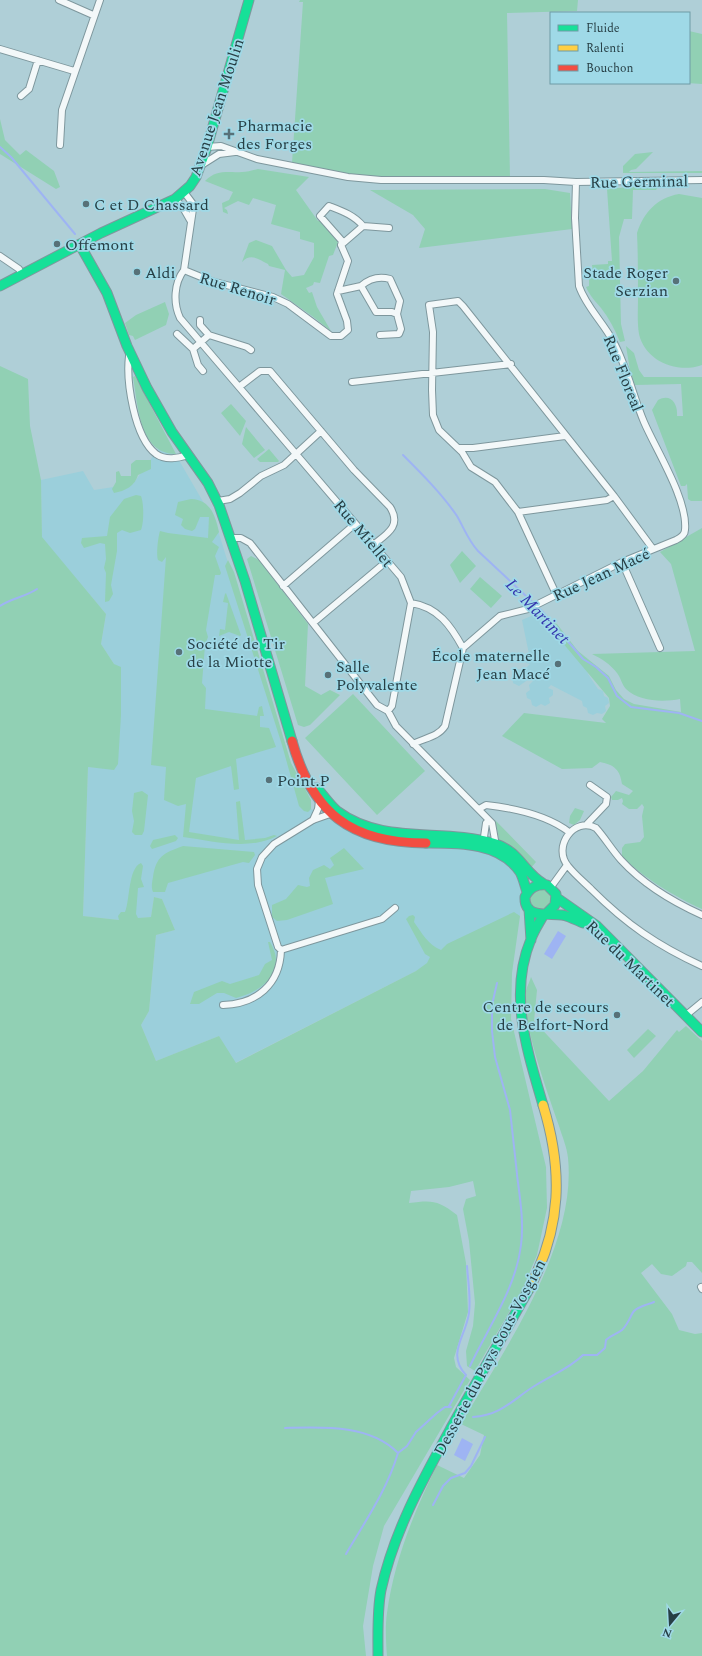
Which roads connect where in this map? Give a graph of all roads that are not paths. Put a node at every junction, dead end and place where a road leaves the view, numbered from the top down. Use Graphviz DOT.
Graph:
graph roads {
  1 [pos="58,0"];
  2 [pos="100,0"];
  3 [pos="249,0"];
  4 [pos="93,15"];
  5 [pos="0,49"];
  6 [pos="38,60"];
  7 [pos="74,71"];
  8 [pos="21,96"];
  9 [pos="60,145"];
  10 [pos="207,147"];
  11 [pos="240,153"];
  12 [pos="200,166"];
  13 [pos="702,180"];
  14 [pos="576,182"];
  15 [pos="184,192"];
  16 [pos="175,199"];
  17 [pos="190,220"];
  18 [pos="363,226"];
  19 [pos="389,228"];
  20 [pos="80,245"];
  21 [pos="341,245"];
  22 [pos="0,256"];
  23 [pos="184,270"];
  24 [pos="22,275"];
  25 [pos="0,286"];
  26 [pos="361,286"];
  27 [pos="338,291"];
  28 [pos="397,314"];
  29 [pos="200,320"];
  30 [pos="177,334"];
  31 [pos="209,334"];
  32 [pos="380,335"];
  33 [pos="201,342"];
  34 [pos="193,349"];
  35 [pos="251,350"];
  36 [pos="130,354"];
  37 [pos="510,364"];
  38 [pos="203,371"];
  39 [pos="433,374"];
  40 [pos="352,382"];
  41 [pos="239,387"];
  42 [pos="321,431"];
  43 [pos="565,436"];
  44 [pos="458,448"];
  45 [pos="296,454"];
  46 [pos="189,455"];
  47 [pos="614,496"];
  48 [pos="218,501"];
  49 [pos="518,512"];
  50 [pos="355,524"];
  51 [pos="231,538"];
  52 [pos="373,545"];
  53 [pos="656,549"];
  54 [pos="387,561"];
  55 [pos="622,562"];
  56 [pos="283,586"];
  57 [pos="556,594"];
  58 [pos="411,603"];
  59 [pos="313,623"];
  60 [pos="463,648"];
  61 [pos="660,648"];
  62 [pos="388,711"];
  63 [pos="287,724"];
  64 [pos="413,744"];
  65 [pos="590,785"];
  66 [pos="323,808"];
  67 [pos="479,809"];
  68 [pos="313,820"];
  69 [pos="489,820"];
  70 [pos="587,824"];
  71 [pos="569,832"];
  72 [pos="390,834"];
  73 [pos="483,839"];
  74 [pos="493,846"];
  75 [pos="567,865"];
  76 [pos="547,885"];
  77 [pos="527,892"];
  78 [pos="556,898"];
  79 [pos="395,908"];
  80 [pos="529,909"];
  81 [pos="546,914"];
  82 [pos="702,915"];
  83 [pos="603,934"];
  84 [pos="531,940"];
  85 [pos="281,950"];
  86 [pos="702,966"];
  87 [pos="702,1002"];
  88 [pos="223,1005"];
  89 [pos="685,1016"];
  90 [pos="702,1032"];
  91 [pos="378,1656"];
  1 -- 4 [label="street"];
  2 -- 4 [label="street"];
  3 -- 10 [label="main road, Avenue Jean Moulin"];
  4 -- 7 [label="street"];
  5 -- 6 [label="street"];
  6 -- 7 [label="street"];
  6 -- 8 [label="street"];
  7 -- 9 [label="street"];
  10 -- 11 [label="street, Rue Germinal"];
  10 -- 12 [label="main road, Avenue Jean Moulin"];
  11 -- 12 [label="street"];
  11 -- 14 [label="street, Rue Germinal"];
  12 -- 15 [label="main road, Avenue Jean Moulin"];
  13 -- 14 [label="street, Rue Germinal"];
  14 -- 53 [label="street, Rue Floreal"];
  15 -- 16 [label="main road, Avenue Jean Moulin"];
  15 -- 17 [label="street, Rue Renoir"];
  16 -- 17 [label="street"];
  16 -- 20 [label="main road, Avenue Jean Moulin"];
  17 -- 23 [label="street, Rue Renoir"];
  18 -- 19 [label="street"];
  18 -- 21 [label="street"];
  18 -- 21 [label="street"];
  20 -- 24 [label="main road, Avenue Jean Moulin"];
  20 -- 36 [label="main road"];
  21 -- 27 [label="street"];
  22 -- 24 [label="street"];
  23 -- 27 [label="street, Rue Renoir"];
  23 -- 33 [label="street, Rue Miellet"];
  24 -- 25 [label="main road, Avenue Jean Moulin"];
  26 -- 27 [label="street"];
  26 -- 28 [label="street"];
  26 -- 28 [label="street"];
  28 -- 32 [label="street"];
  29 -- 31 [label="street"];
  30 -- 34 [label="street"];
  31 -- 33 [label="street"];
  31 -- 35 [label="street"];
  33 -- 34 [label="street"];
  33 -- 41 [label="street, Rue Miellet"];
  34 -- 38 [label="street"];
  36 -- 46 [label="main road"];
  36 -- 46 [label="street"];
  37 -- 39 [label="street"];
  37 -- 39 [label="street"];
  37 -- 43 [label="street"];
  39 -- 40 [label="street"];
  39 -- 44 [label="street"];
  41 -- 42 [label="street"];
  41 -- 45 [label="street, Rue Miellet"];
  42 -- 45 [label="street"];
  42 -- 52 [label="street"];
  43 -- 44 [label="street"];
  43 -- 47 [label="street"];
  44 -- 49 [label="street"];
  45 -- 48 [label="street"];
  45 -- 50 [label="street, Rue Miellet"];
  46 -- 48 [label="main road"];
  47 -- 49 [label="street"];
  47 -- 53 [label="street"];
  48 -- 51 [label="main road"];
  49 -- 57 [label="street"];
  50 -- 52 [label="street, Rue Miellet"];
  50 -- 56 [label="street"];
  51 -- 56 [label="street"];
  51 -- 63 [label="main road"];
  52 -- 54 [label="street, Rue Miellet"];
  53 -- 55 [label="street, Rue Jean Macé"];
  54 -- 58 [label="street, Rue Miellet"];
  54 -- 59 [label="street"];
  55 -- 57 [label="street, Rue Jean Macé"];
  55 -- 61 [label="street"];
  56 -- 59 [label="street"];
  57 -- 60 [label="street, Rue Jean Macé"];
  58 -- 60 [label="street"];
  58 -- 62 [label="street"];
  59 -- 62 [label="street"];
  60 -- 64 [label="street"];
  62 -- 64 [label="street"];
  63 -- 66 [label="main road"];
  63 -- 72 [label="main road"];
  64 -- 67 [label="street"];
  65 -- 70 [label="street"];
  66 -- 68 [label="street"];
  66 -- 68 [label="street"];
  66 -- 72 [label="street"];
  66 -- 74 [label="main road"];
  67 -- 69 [label="street"];
  67 -- 71 [label="street"];
  68 -- 85 [label="street"];
  69 -- 73 [label="street"];
  69 -- 74 [label="street"];
  70 -- 71 [label="street"];
  70 -- 82 [label="street"];
  71 -- 75 [label="street"];
  72 -- 73 [label="main road"];
  73 -- 74 [label="main road"];
  74 -- 76 [label="main road"];
  74 -- 77 [label="main road"];
  75 -- 76 [label="street"];
  75 -- 86 [label="street"];
  76 -- 77 [label="main road"];
  76 -- 78 [label="main road"];
  77 -- 80 [label="main road"];
  78 -- 81 [label="main road"];
  78 -- 83 [label="main road, Rue du Martinet"];
  79 -- 85 [label="street"];
  80 -- 81 [label="main road"];
  80 -- 84 [label="main road"];
  81 -- 83 [label="main road"];
  81 -- 84 [label="main road, Desserte du Pays Sous-Vosgien"];
  83 -- 89 [label="main road, Rue du Martinet"];
  84 -- 91 [label="main road, Desserte du Pays Sous-Vosgien"];
  85 -- 88 [label="street"];
  87 -- 89 [label="street"];
  89 -- 90 [label="main road, Rue du Martinet"];
}
